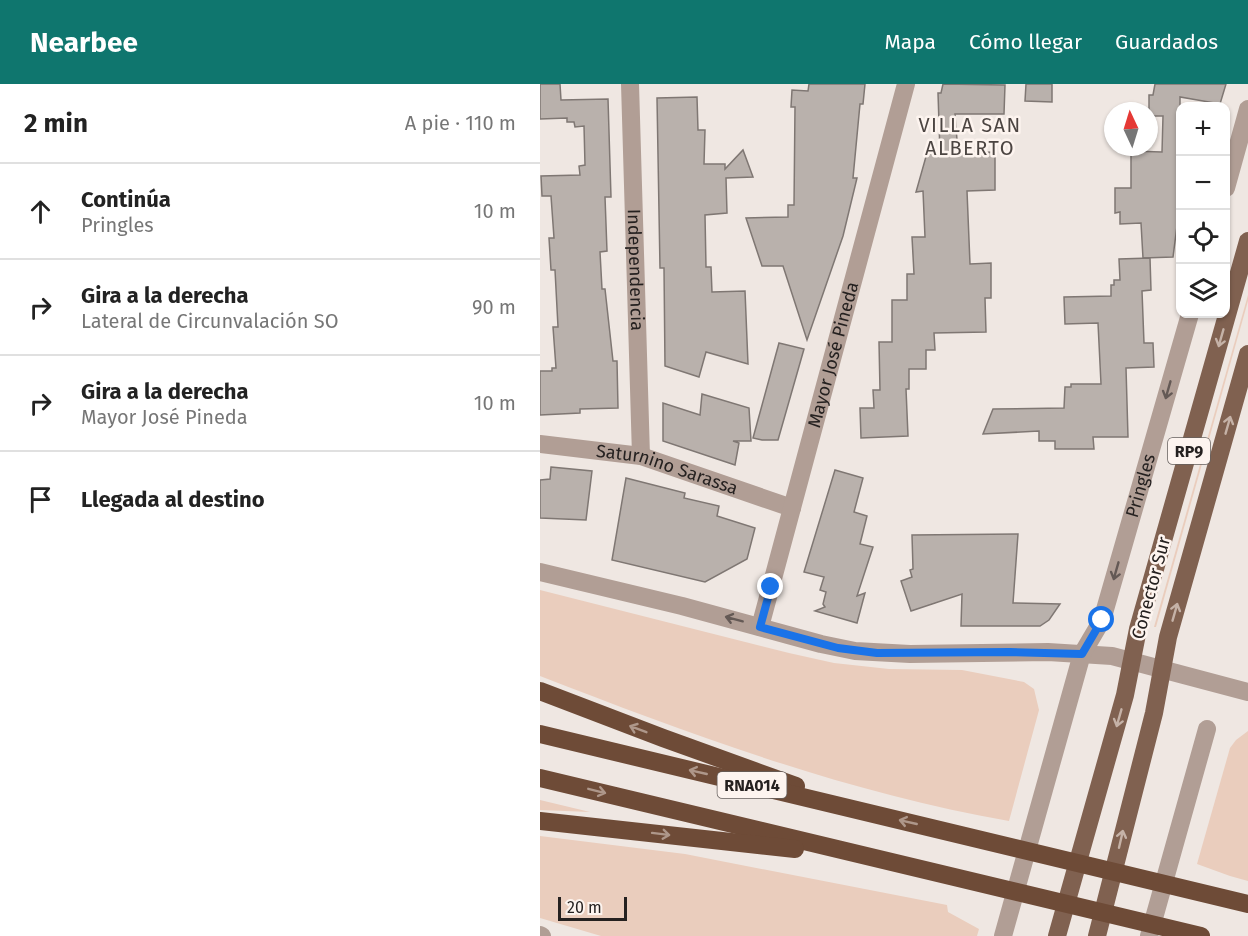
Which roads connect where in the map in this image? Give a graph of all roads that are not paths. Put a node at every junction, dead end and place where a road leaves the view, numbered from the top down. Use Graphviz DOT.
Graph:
graph roads {
  1 [pos="630,84"];
  2 [pos="906,84"];
  3 [pos="1248,109"];
  4 [pos="1230,174"];
  5 [pos="1248,241"];
  6 [pos="1189,318"];
  7 [pos="1248,354"];
  8 [pos="540,444"];
  9 [pos="641,456"];
  10 [pos="792,508"];
  11 [pos="540,572"];
  12 [pos="760,627"];
  13 [pos="1082,654"];
  14 [pos="1132,661"];
  15 [pos="1163,669"];
  16 [pos="540,691"];
  17 [pos="1248,692"];
  18 [pos="1207,729"];
  19 [pos="540,734"];
  20 [pos="540,778"];
  21 [pos="871,813"];
  22 [pos="540,821"];
  23 [pos="872,858"];
  24 [pos="1248,904"];
  25 [pos="1003,936"];
  26 [pos="1057,936"];
  27 [pos="1097,936"];
  28 [pos="1149,936"];
  29 [pos="1201,936"];
  1 -- 9 [label="street, Independencia"];
  2 -- 10 [label="street, Mayor José Pineda"];
  3 -- 4 [label="street"];
  5 -- 14 [label="main road, Conector Sur / RP9, one-way"];
  6 -- 13 [label="street, Pringles, one-way"];
  15 -- 7 [label="main road, Conector Sur / RP9, one-way"];
  8 -- 9 [label="street, Saturnino Sarassa"];
  9 -- 10 [label="street, Saturnino Sarassa"];
  10 -- 12 [label="street, Mayor José Pineda"];
  12 -- 11 [label="street, one-way"];
  12 -- 13 [label="street"];
  13 -- 14 [label="street"];
  13 -- 25 [label="street, Pringles"];
  14 -- 15 [label="street"];
  14 -- 26 [label="main road, Conector Sur / RP9, one-way"];
  15 -- 17 [label="street"];
  27 -- 15 [label="main road, Conector Sur / RP9, one-way"];
  21 -- 16 [label="highway, one-way"];
  18 -- 28 [label="street"];
  21 -- 19 [label="highway, RNA014, one-way"];
  20 -- 23 [label="highway, RNA014, one-way"];
  24 -- 21 [label="highway, RNA014, one-way"];
  22 -- 23 [label="highway, one-way"];
  23 -- 29 [label="highway, RNA014"];
}
